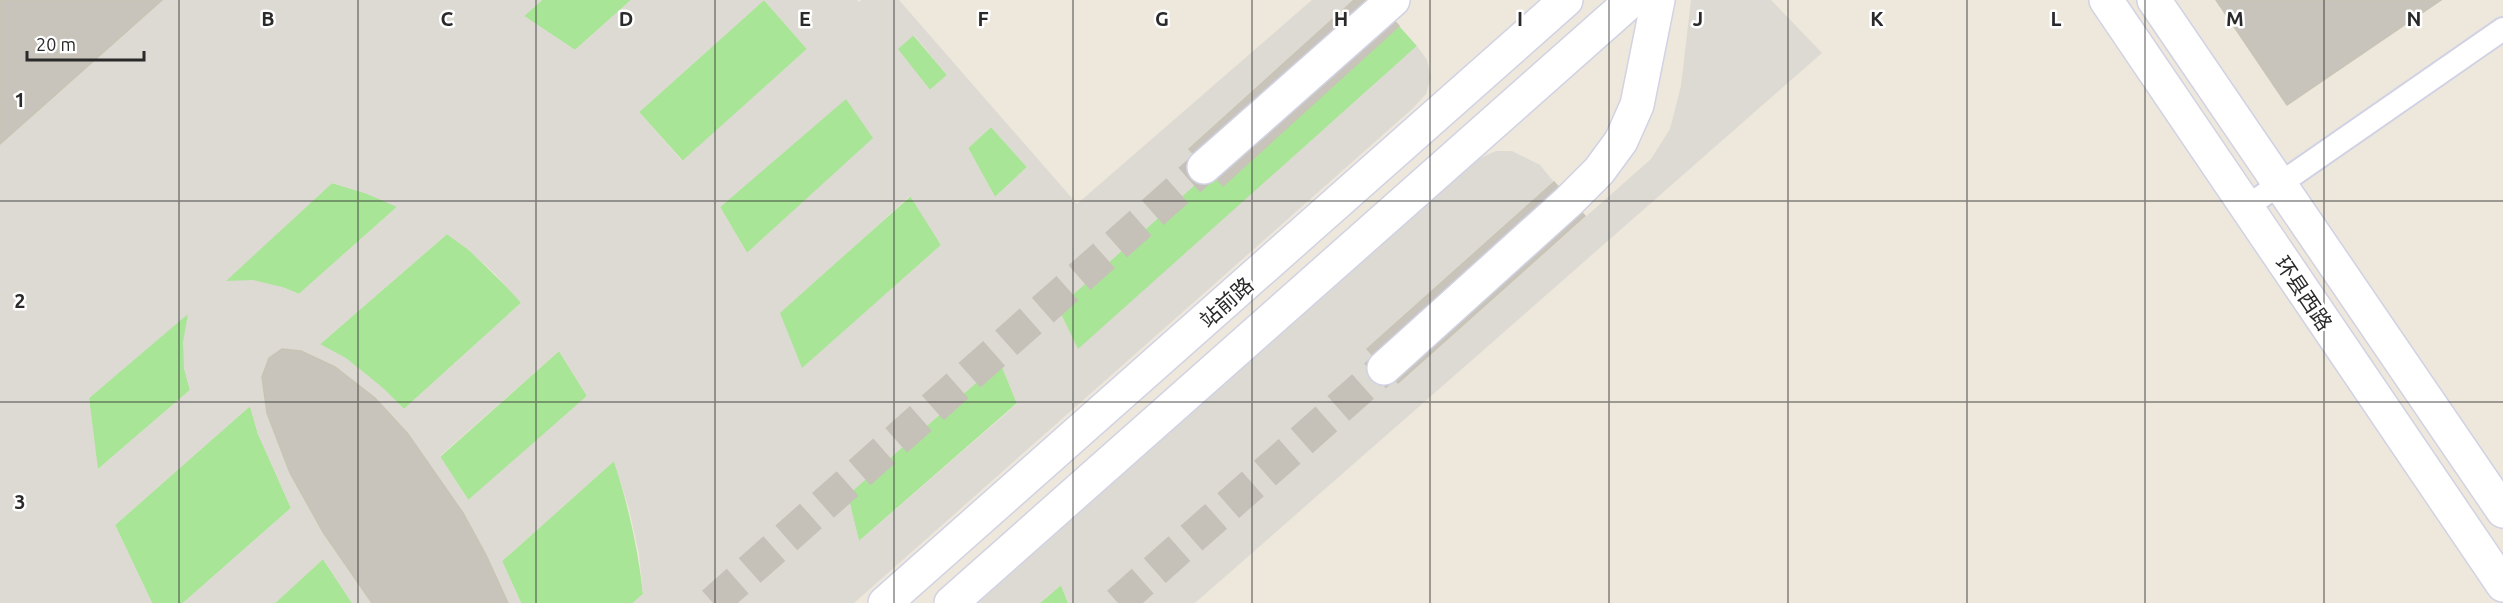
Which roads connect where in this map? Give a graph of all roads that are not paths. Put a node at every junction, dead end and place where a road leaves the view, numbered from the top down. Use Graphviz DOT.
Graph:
graph roads {
  1 [pos="1393,0"];
  2 [pos="1566,0"];
  3 [pos="1632,0"];
  4 [pos="1658,0"];
  5 [pos="2106,0"];
  6 [pos="2154,0"];
  7 [pos="2503,29"];
  8 [pos="1204,167"];
  9 [pos="2280,184"];
  10 [pos="2245,208"];
  11 [pos="1384,368"];
  12 [pos="2503,511"];
  13 [pos="2503,585"];
  14 [pos="885,603"];
  15 [pos="951,603"];
  1 -- 8 [label="street"];
  2 -- 14 [label="street, 站前路"];
  3 -- 15 [label="street, 站前路"];
  4 -- 11 [label="street"];
  5 -- 10 [label="street, 环县西路"];
  6 -- 9 [label="street, 环县西路"];
  7 -- 9 [label="lane"];
  9 -- 10 [label="lane"];
  9 -- 12 [label="street, 环县西路"];
  10 -- 13 [label="street, 环县西路"];
}
